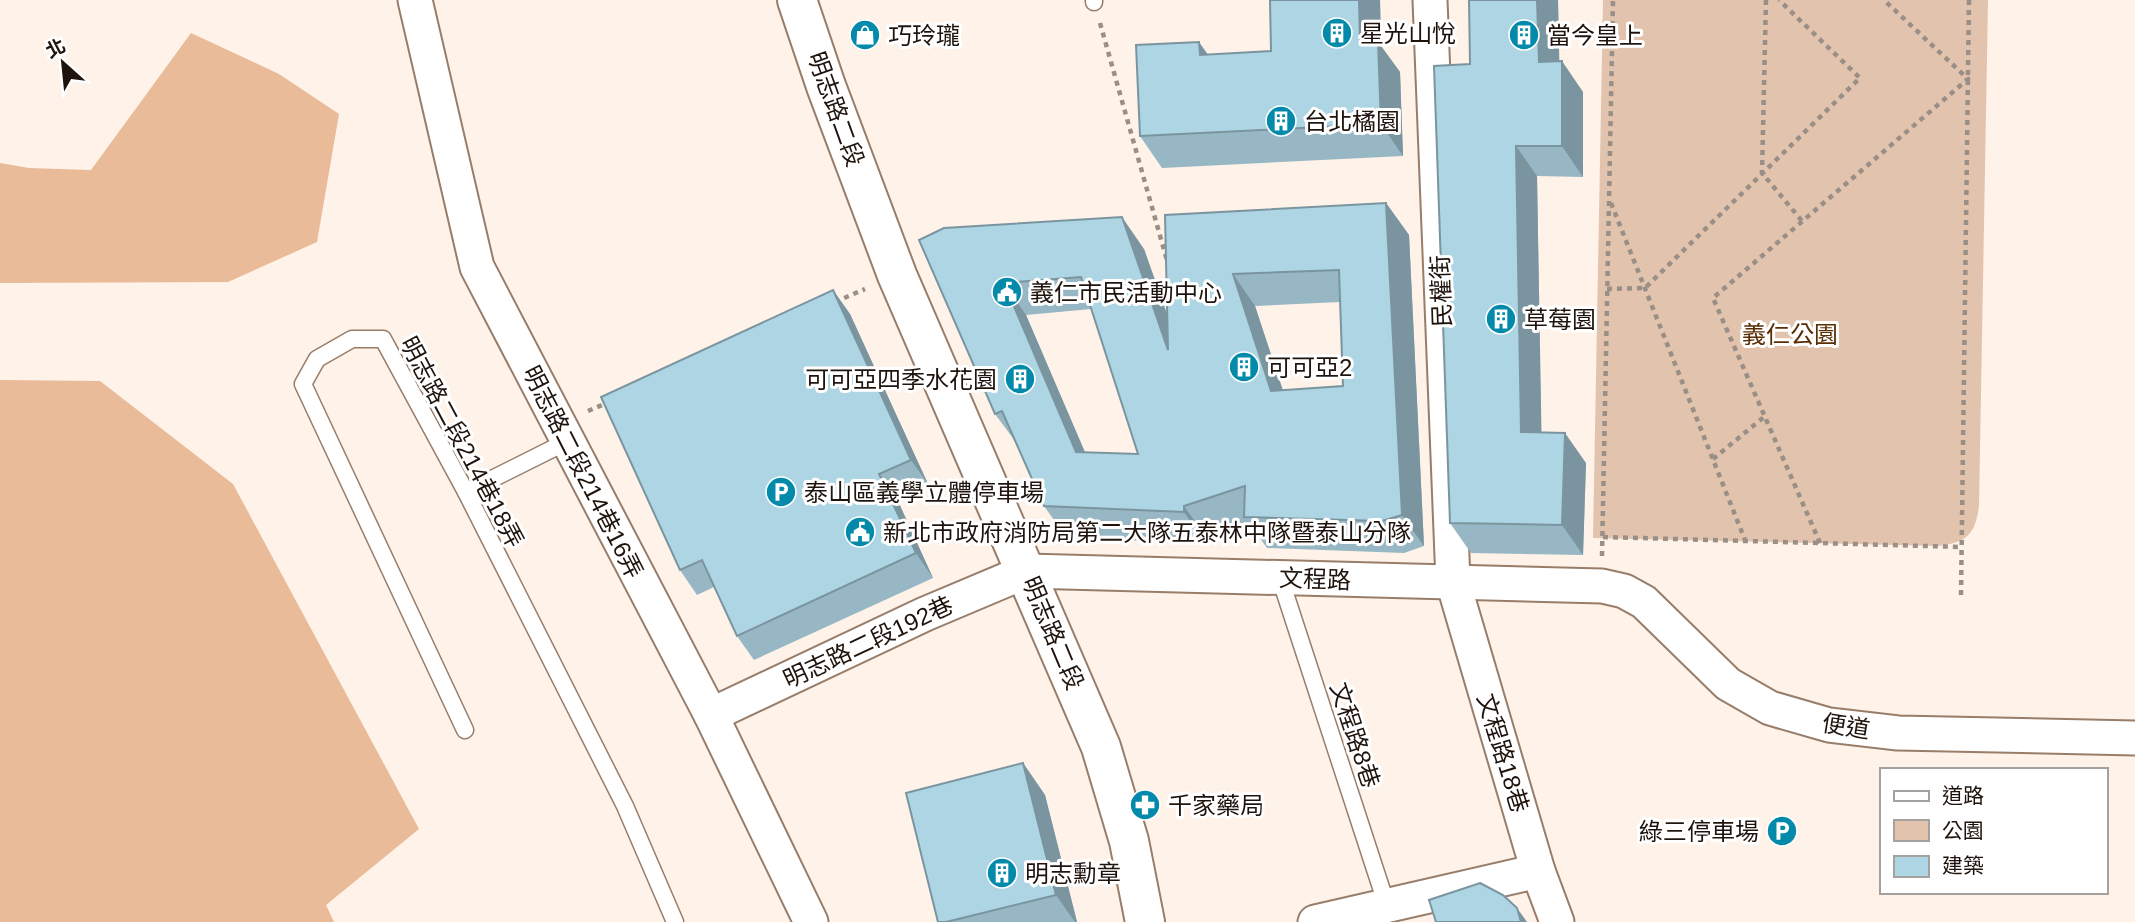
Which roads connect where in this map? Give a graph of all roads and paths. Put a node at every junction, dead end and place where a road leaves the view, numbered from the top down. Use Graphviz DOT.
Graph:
graph roads {
  1 [pos="415,0"];
  2 [pos="797,0"];
  3 [pos="1430,0"];
  4 [pos="1613,0"];
  5 [pos="1766,0"];
  6 [pos="1779,0"];
  7 [pos="1884,0"];
  8 [pos="1969,0"];
  9 [pos="1094,1"];
  10 [pos="1968,79"];
  11 [pos="1762,173"];
  12 [pos="1609,199"];
  13 [pos="1802,221"];
  14 [pos="1168,265"];
  15 [pos="897,275"];
  16 [pos="1645,288"];
  17 [pos="1607,289"];
  18 [pos="835,302"];
  19 [pos="621,396"];
  20 [pos="1764,417"];
  21 [pos="563,432"];
  22 [pos="1713,459"];
  23 [pos="466,492"];
  24 [pos="1603,537"];
  25 [pos="1745,541"];
  26 [pos="1820,542"];
  27 [pos="1962,547"];
  28 [pos="1027,572"];
  29 [pos="1280,578"];
  30 [pos="1453,582"];
  31 [pos="1602,586"];
  32 [pos="1961,595"];
  33 [pos="711,715"];
  34 [pos="465,730"];
  35 [pos="2135,738"];
  36 [pos="1538,871"];
  37 [pos="1387,906"];
  38 [pos="675,922"];
  39 [pos="811,922"];
  40 [pos="1145,922"];
  41 [pos="1315,922"];
  42 [pos="1557,922"];
  1 -- 21 [label="street, 明志路二段214巷16弄"];
  2 -- 15 [label="main road, 明志路二段"];
  3 -- 30 [label="street, 民權街"];
  4 -- 12 [label="path"];
  5 -- 11 [label="path"];
  6 -- 11 [label="path"];
  7 -- 10 [label="path"];
  8 -- 10 [label="path"];
  9 -- 14 [label="path"];
  10 -- 13 [label="path"];
  10 -- 27 [label="path"];
  11 -- 13 [label="path"];
  11 -- 16 [label="path"];
  12 -- 16 [label="path"];
  12 -- 17 [label="path"];
  13 -- 20 [label="path"];
  15 -- 18 [label="path"];
  15 -- 28 [label="main road, 明志路二段"];
  16 -- 17 [label="path"];
  16 -- 22 [label="path"];
  17 -- 24 [label="path"];
  19 -- 21 [label="path"];
  20 -- 22 [label="path"];
  20 -- 26 [label="path"];
  21 -- 23 [label="lane"];
  21 -- 33 [label="street, 明志路二段214巷16弄"];
  22 -- 25 [label="path"];
  23 -- 34 [label="lane, 明志路二段214巷18弄"];
  23 -- 38 [label="lane, 明志路二段214巷18弄"];
  24 -- 25 [label="path"];
  24 -- 31 [label="path"];
  25 -- 26 [label="path"];
  26 -- 27 [label="path"];
  27 -- 32 [label="path"];
  28 -- 29 [label="street, 文程路"];
  28 -- 33 [label="street, 明志路二段192巷"];
  28 -- 40 [label="main road, 明志路二段"];
  29 -- 30 [label="street, 文程路"];
  29 -- 37 [label="lane, 文程路8巷"];
  30 -- 31 [label="street, 文程路"];
  30 -- 36 [label="street, 文程路18巷"];
  31 -- 35 [label="street, 便道"];
  33 -- 39 [label="street, 明志路二段214巷16弄"];
  36 -- 37 [label="street"];
  36 -- 42 [label="street, 文程路18巷"];
  37 -- 41 [label="street"];
}
